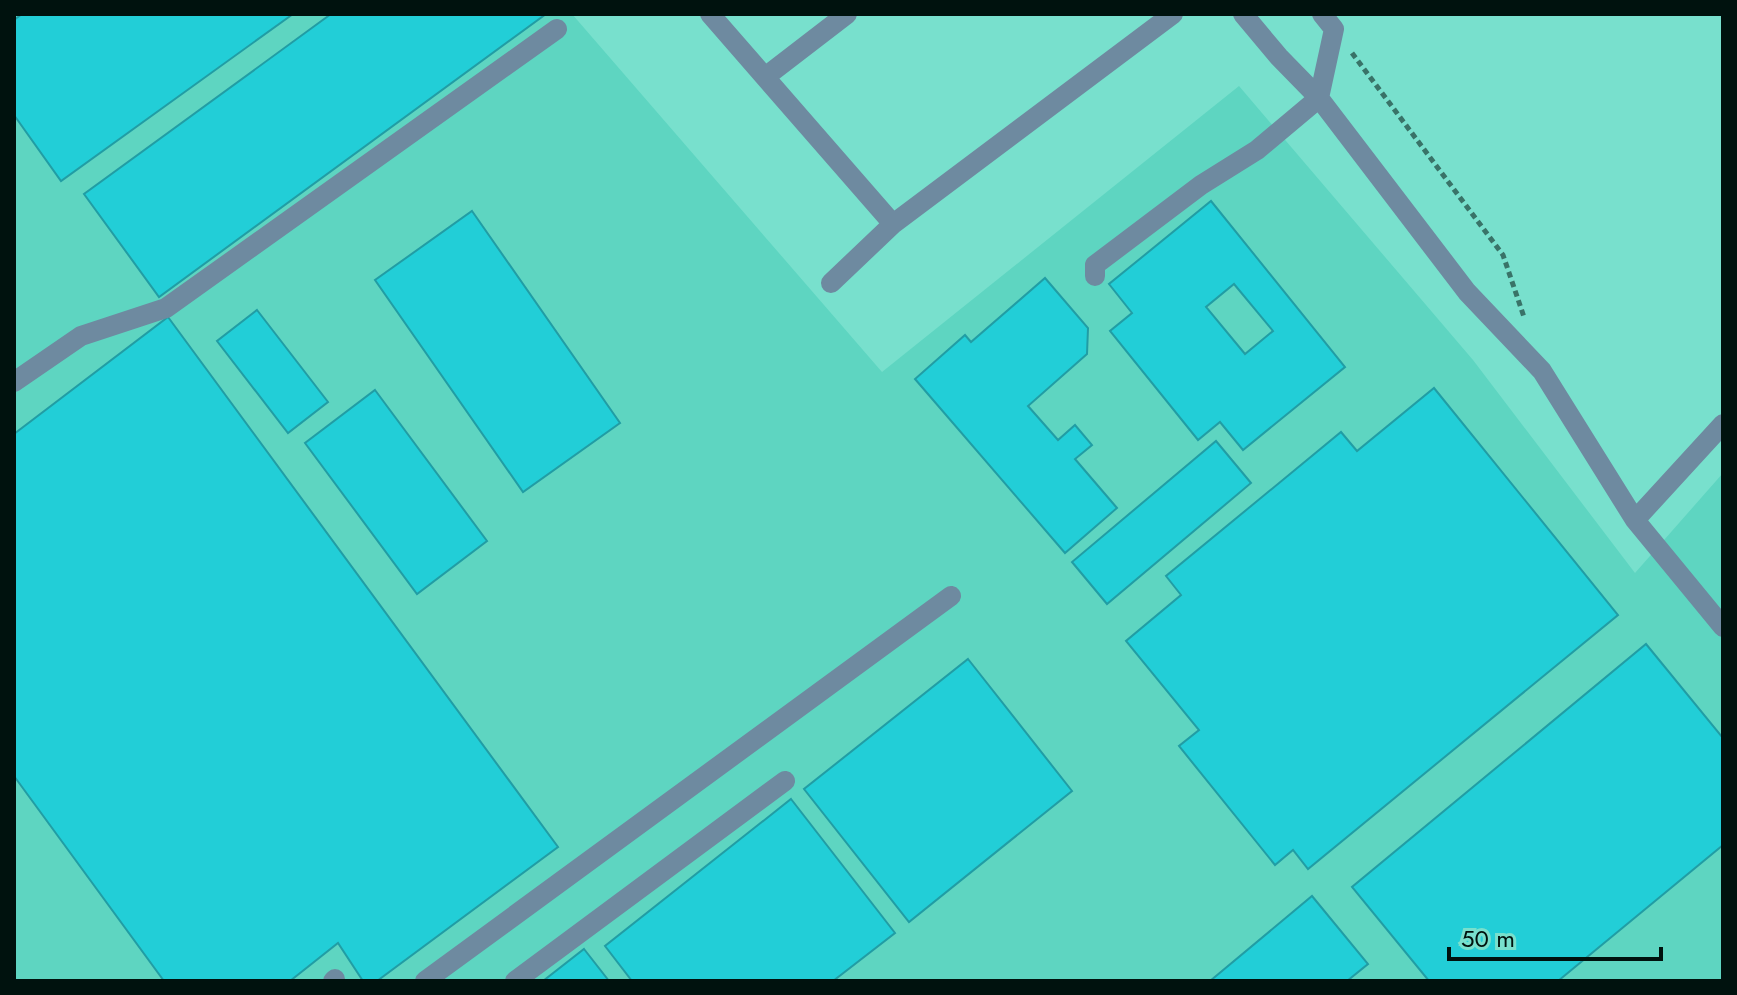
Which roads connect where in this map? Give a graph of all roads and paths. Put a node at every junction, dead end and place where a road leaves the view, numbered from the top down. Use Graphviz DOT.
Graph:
graph roads {
  1 [pos="710,14"];
  2 [pos="847,14"];
  3 [pos="1173,14"];
  4 [pos="1243,14"];
  5 [pos="1328,22"];
  6 [pos="557,29"];
  7 [pos="765,77"];
  8 [pos="1319,98"];
  9 [pos="893,224"];
  10 [pos="1095,276"];
  11 [pos="831,283"];
  12 [pos="1528,328"];
  13 [pos="14,382"];
  14 [pos="1723,424"];
  15 [pos="1635,520"];
  16 [pos="951,596"];
  17 [pos="1723,627"];
  18 [pos="785,781"];
  19 [pos="425,981"];
  20 [pos="515,981"];
  1 -- 7 [label="street"];
  2 -- 7 [label="street"];
  3 -- 9 [label="street"];
  4 -- 8 [label="street"];
  5 -- 8 [label="street"];
  5 -- 12 [label="path"];
  6 -- 13 [label="street"];
  7 -- 9 [label="street"];
  8 -- 10 [label="street"];
  8 -- 15 [label="street"];
  9 -- 11 [label="street"];
  14 -- 15 [label="street"];
  15 -- 17 [label="street"];
  16 -- 19 [label="street"];
  18 -- 20 [label="street"];
}
